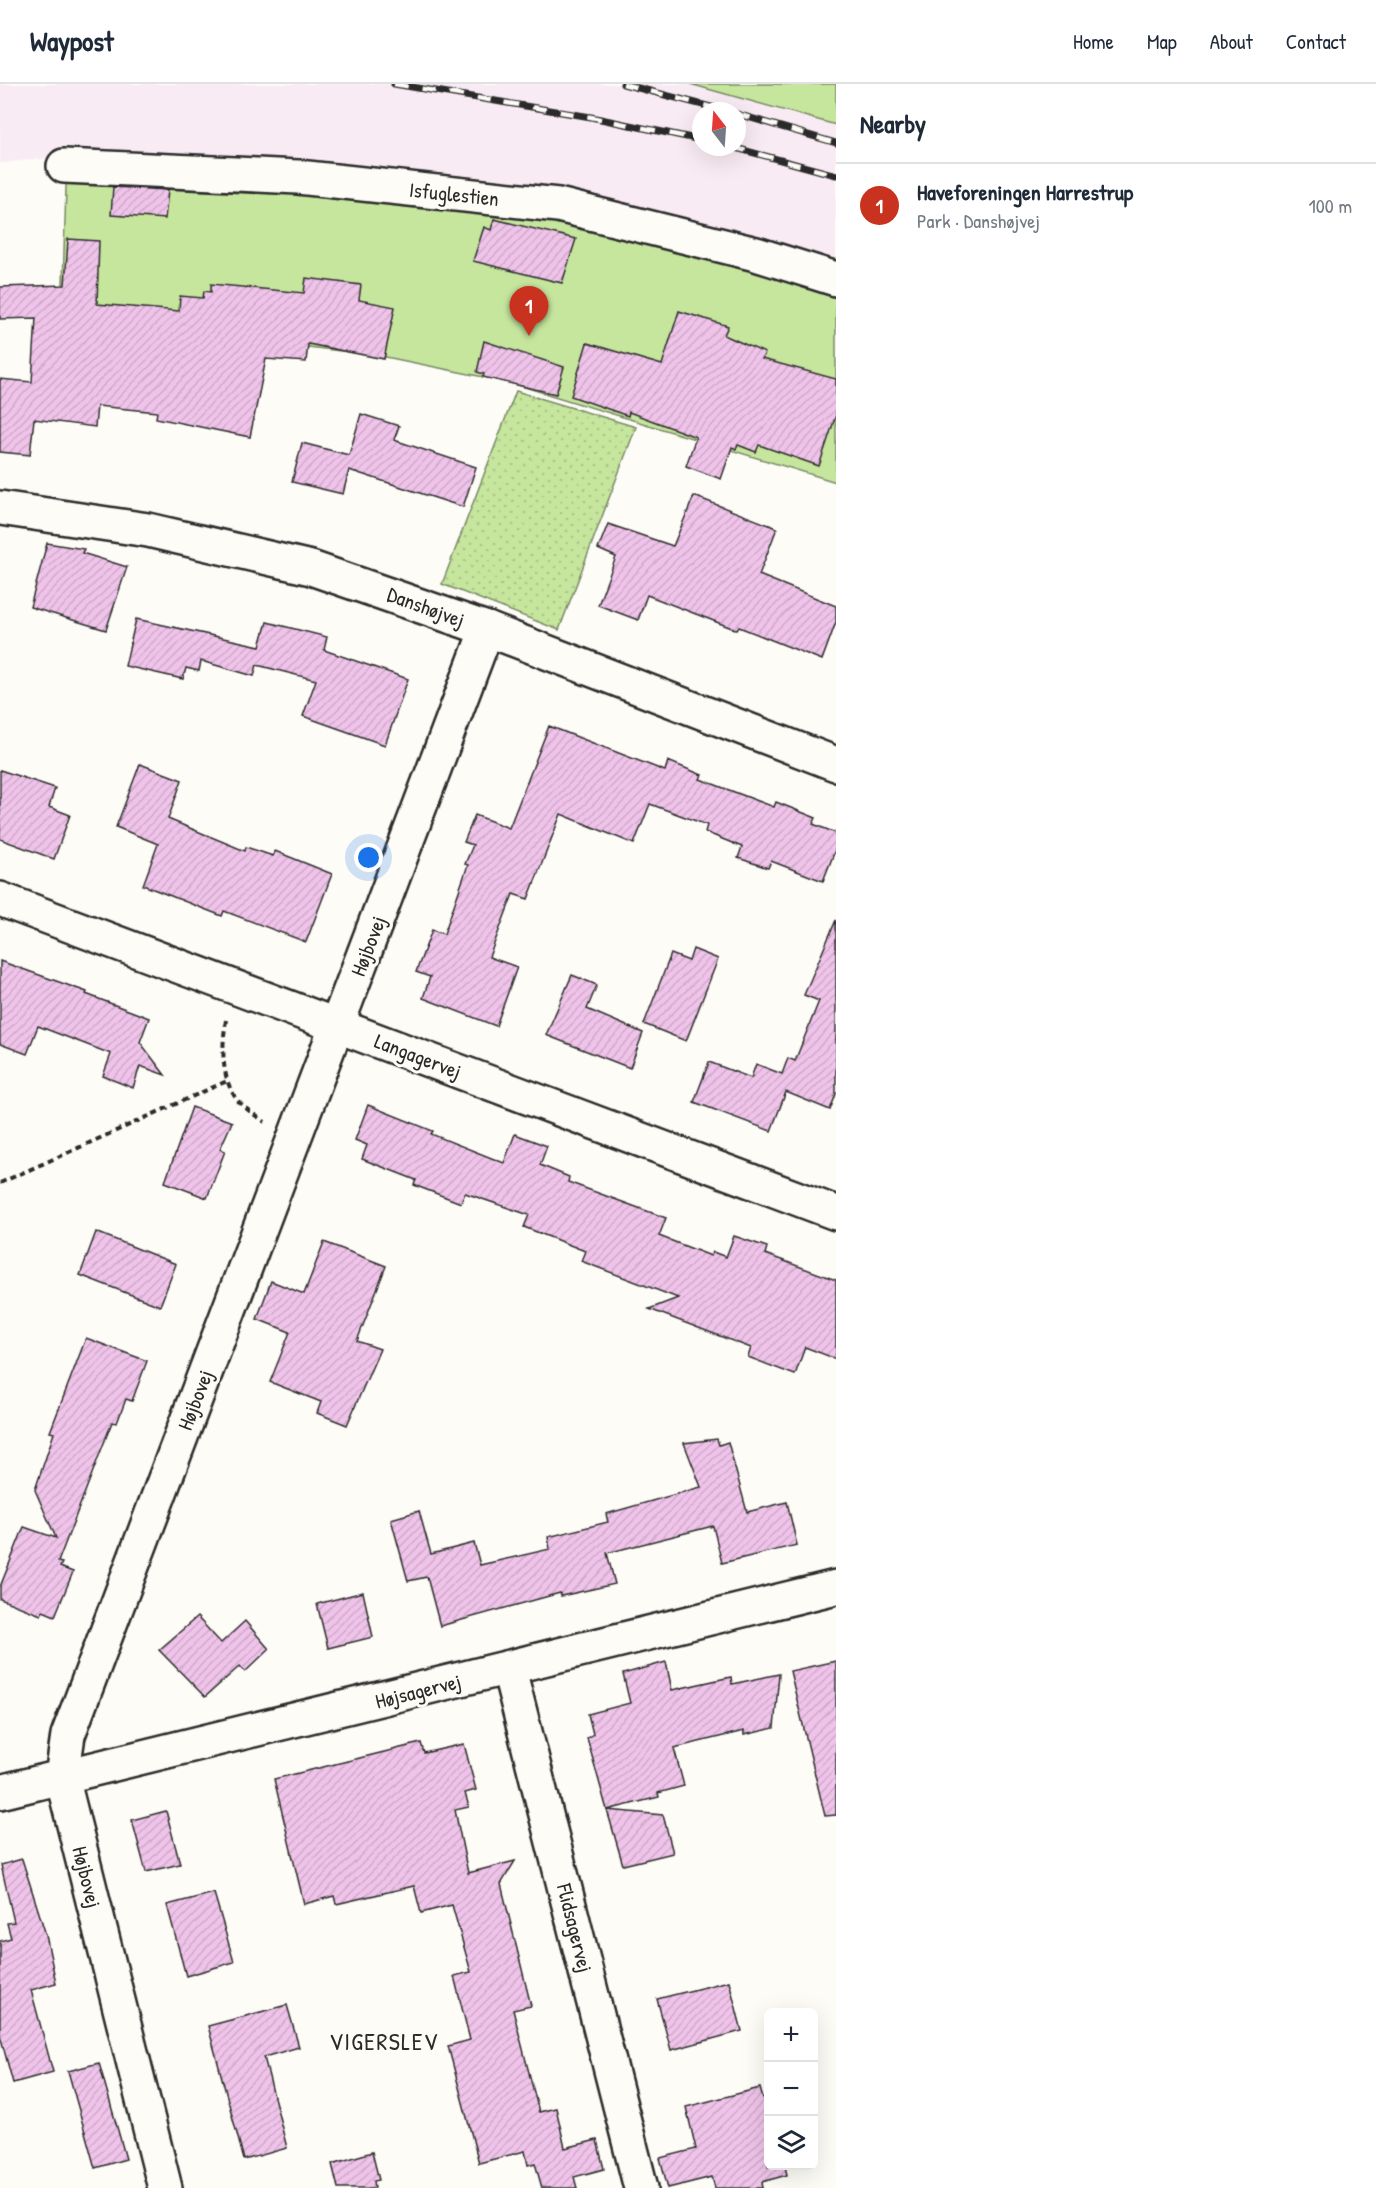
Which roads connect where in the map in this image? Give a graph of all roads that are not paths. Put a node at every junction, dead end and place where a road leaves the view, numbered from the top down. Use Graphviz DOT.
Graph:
graph roads {
  1 [pos="64,166"];
  2 [pos="836,279"];
  3 [pos="0,508"];
  4 [pos="487,629"];
  5 [pos="836,764"];
  6 [pos="0,899"];
  7 [pos="338,1026"];
  8 [pos="836,1213"];
  9 [pos="836,1587"];
  10 [pos="509,1669"];
  11 [pos="62,1777"];
  12 [pos="0,1792"];
  13 [pos="165,2188"];
  14 [pos="641,2188"];
  1 -- 2 [label="street, Isfuglestien"];
  3 -- 4 [label="street, Danshøjvej"];
  4 -- 5 [label="street, Danshøjvej"];
  4 -- 7 [label="street, Højbovej"];
  6 -- 7 [label="street, Langagervej"];
  7 -- 8 [label="street, Langagervej"];
  7 -- 11 [label="street, Højbovej"];
  9 -- 10 [label="street, Højsagervej"];
  10 -- 11 [label="street, Højsagervej"];
  10 -- 14 [label="street, Flidsagervej"];
  11 -- 12 [label="street, Højsagervej"];
  11 -- 13 [label="street, Højbovej"];
}
